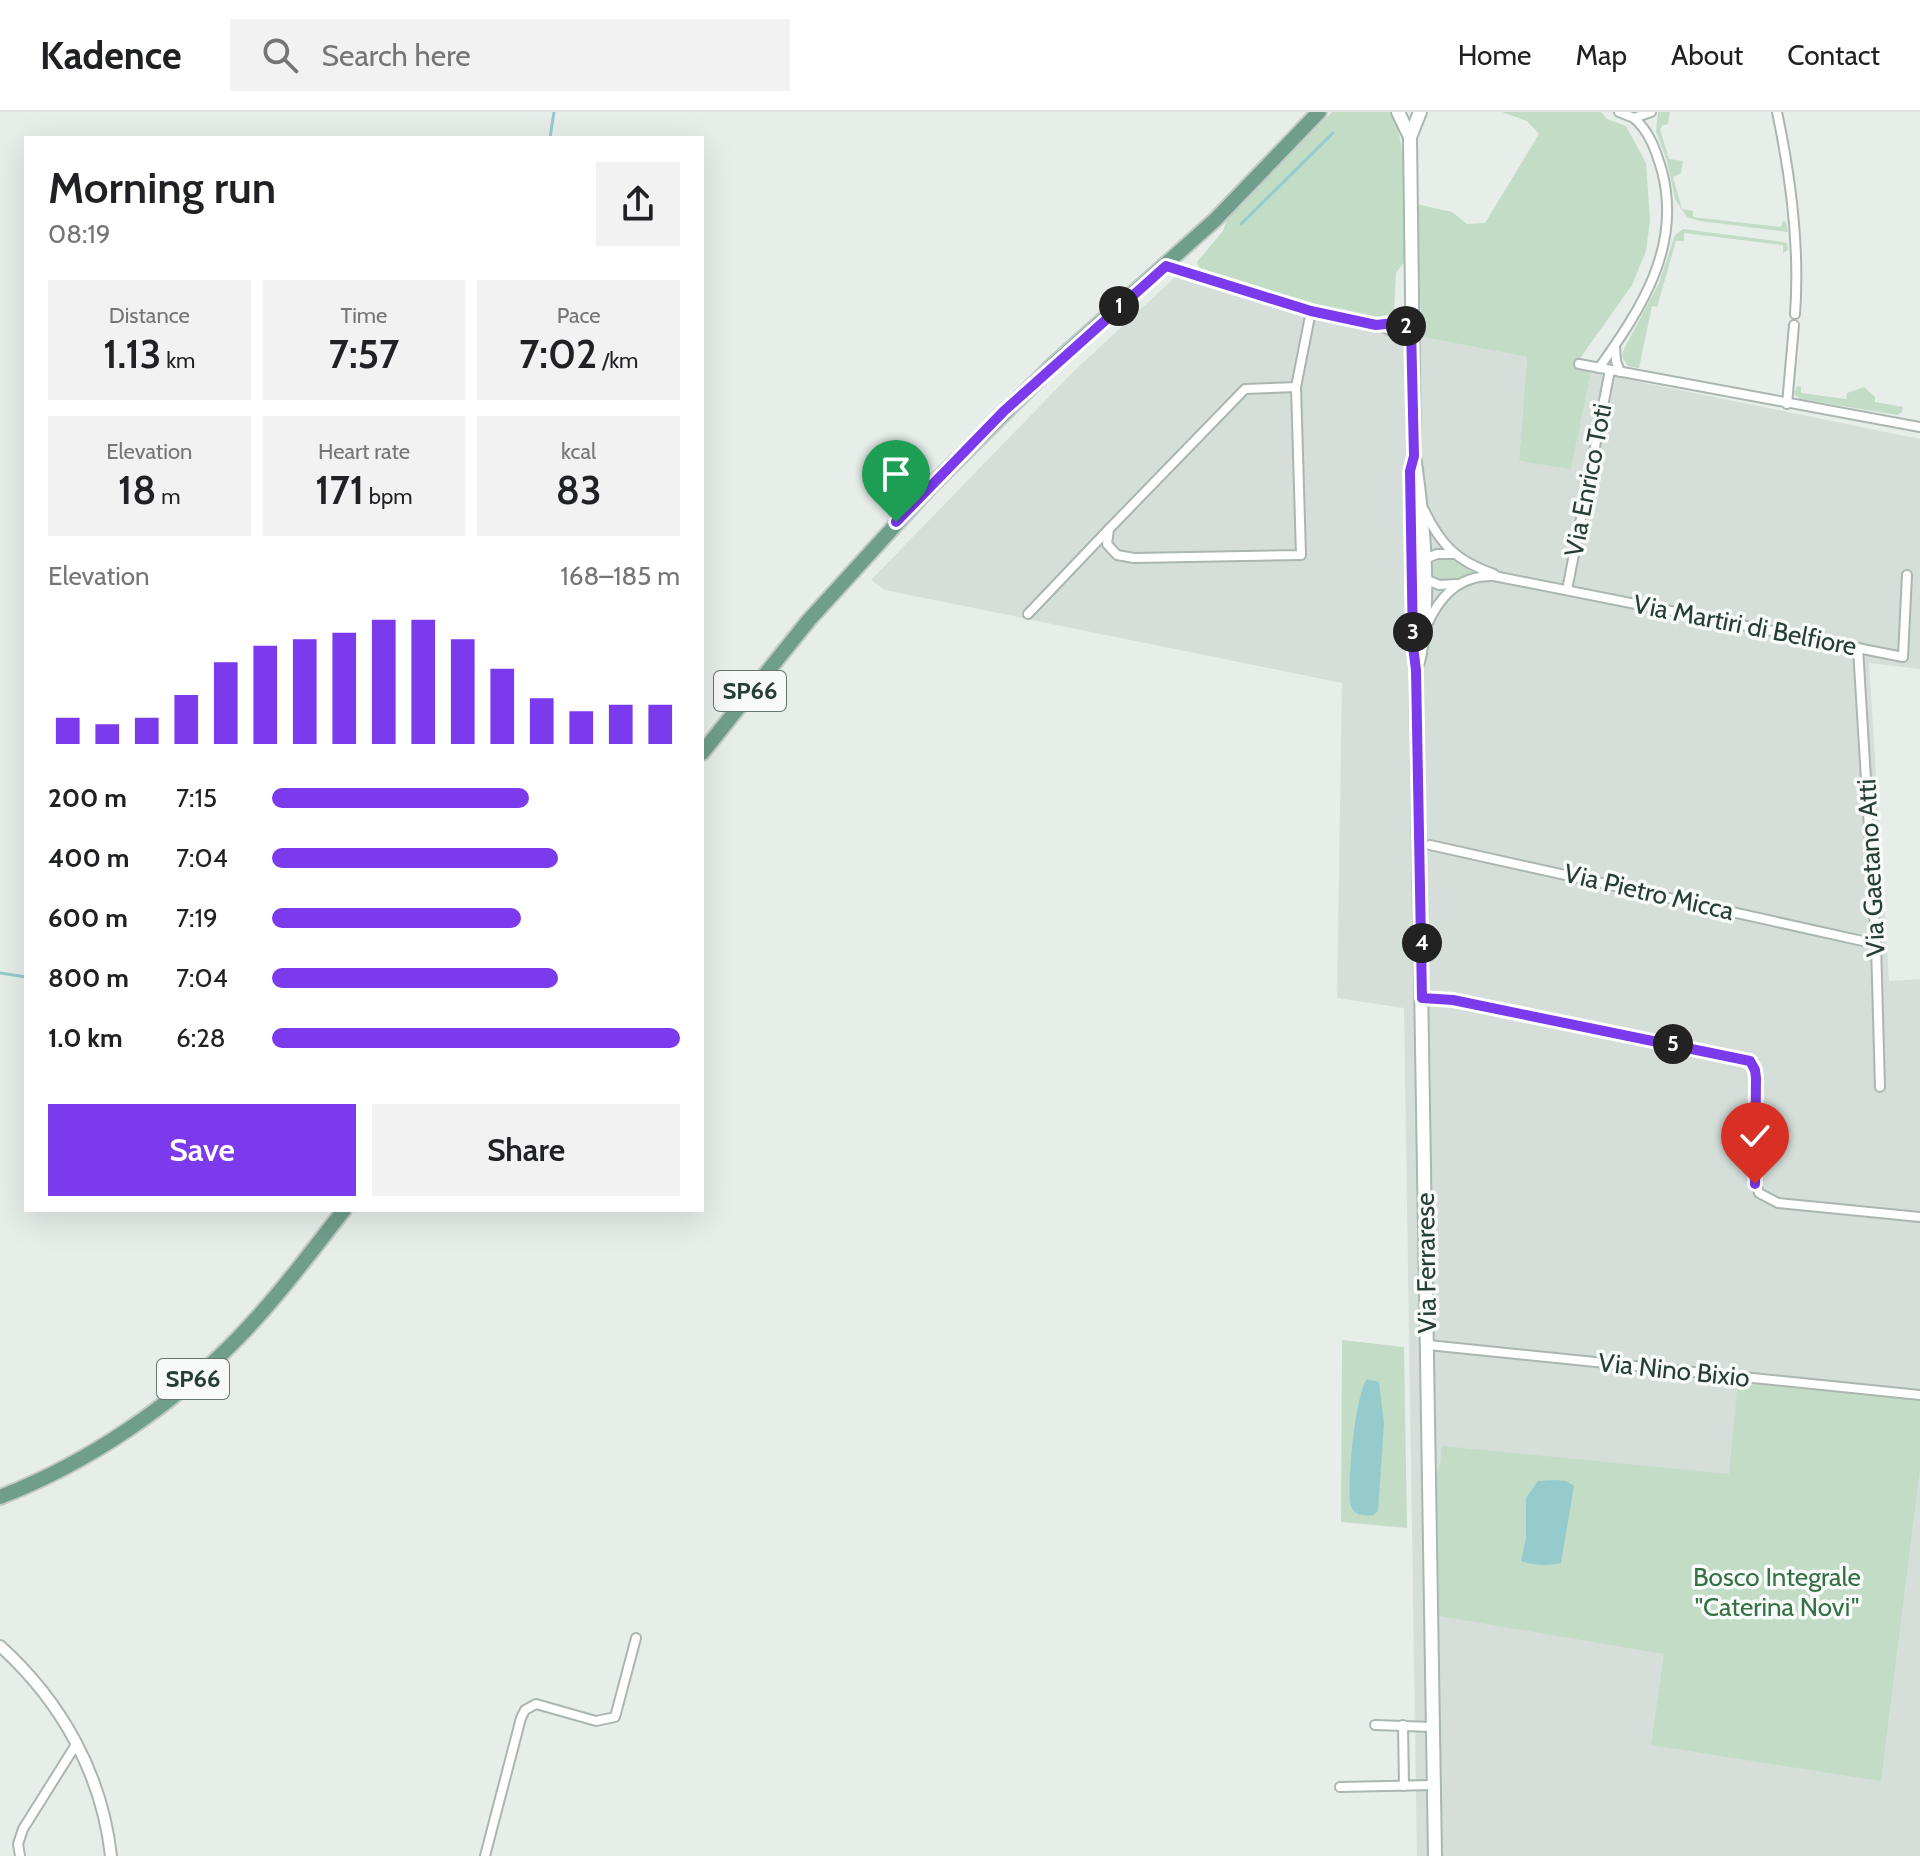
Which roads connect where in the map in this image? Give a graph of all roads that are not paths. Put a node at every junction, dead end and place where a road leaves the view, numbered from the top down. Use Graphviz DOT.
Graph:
graph roads {
  1 [pos="1398,112"];
  2 [pos="1420,112"];
  3 [pos="1619,112"];
  4 [pos="1652,112"];
  5 [pos="1777,112"];
  6 [pos="1314,114"];
  7 [pos="1634,118"];
  8 [pos="1410,137"];
  9 [pos="1653,145"];
  10 [pos="1166,266"];
  11 [pos="1311,311"];
  12 [pos="1795,314"];
  13 [pos="1794,325"];
  14 [pos="1411,327"];
  15 [pos="1615,346"];
  16 [pos="1579,364"];
  17 [pos="1599,368"];
  18 [pos="1615,371"];
  19 [pos="1296,387"];
  20 [pos="1787,404"];
  21 [pos="1920,427"];
  22 [pos="1414,456"];
  23 [pos="1422,506"];
  24 [pos="1109,529"];
  25 [pos="1453,554"];
  26 [pos="1423,560"];
  27 [pos="1412,569"];
  28 [pos="1907,575"];
  29 [pos="1423,578"];
  30 [pos="1506,578"];
  31 [pos="1461,583"];
  32 [pos="1567,590"];
  33 [pos="1028,614"];
  34 [pos="1422,635"];
  35 [pos="1858,648"];
  36 [pos="1416,670"];
  37 [pos="704,750"];
  38 [pos="1426,844"];
  39 [pos="1876,944"];
  40 [pos="1422,998"];
  41 [pos="1880,1087"];
  42 [pos="342,1212"];
  43 [pos="1920,1217"];
  44 [pos="1428,1345"];
  45 [pos="1920,1395"];
  46 [pos="0,1497"];
  47 [pos="636,1638"];
  48 [pos="0,1646"];
  49 [pos="1375,1725"];
  50 [pos="1403,1725"];
  51 [pos="1432,1727"];
  52 [pos="77,1743"];
  53 [pos="1433,1785"];
  54 [pos="1404,1786"];
  55 [pos="1340,1787"];
  56 [pos="20,1856"];
  57 [pos="111,1856"];
  58 [pos="485,1856"];
  59 [pos="1435,1856"];
  1 -- 8 [label="main road, Via Ferrarese"];
  2 -- 8 [label="main road, Via Ferrarese"];
  3 -- 7 [label="street"];
  4 -- 7 [label="street"];
  4 -- 9 [label="street"];
  5 -- 12 [label="street"];
  6 -- 10 [label="main road, SP66"];
  7 -- 9 [label="street"];
  8 -- 14 [label="main road, Via Ferrarese"];
  9 -- 15 [label="street"];
  10 -- 11 [label="street"];
  10 -- 37 [label="main road, SP66"];
  11 -- 14 [label="street"];
  11 -- 19 [label="street"];
  13 -- 20 [label="street"];
  14 -- 22 [label="main road, Via Ferrarese"];
  15 -- 17 [label="street"];
  15 -- 18 [label="street"];
  16 -- 17 [label="street"];
  17 -- 18 [label="street"];
  18 -- 20 [label="street"];
  18 -- 32 [label="street, Via Enrico Toti"];
  19 -- 24 [label="street"];
  19 -- 24 [label="street"];
  20 -- 21 [label="street"];
  22 -- 23 [label="main road, Via Ferrarese"];
  22 -- 27 [label="main road, Via Ferrarese"];
  23 -- 25 [label="street, Via Martiri di Belfiore"];
  23 -- 26 [label="main road, Via Ferrarese"];
  24 -- 33 [label="street"];
  25 -- 26 [label="street"];
  25 -- 30 [label="street, Via Martiri di Belfiore"];
  26 -- 27 [label="street"];
  26 -- 29 [label="main road, Via Ferrarese"];
  27 -- 29 [label="street"];
  27 -- 36 [label="main road, Via Ferrarese"];
  28 -- 35 [label="street, Via Martiri di Belfiore"];
  29 -- 31 [label="street, Via Martiri di Belfiore"];
  29 -- 34 [label="main road, Via Ferrarese"];
  30 -- 31 [label="street, Via Martiri di Belfiore"];
  30 -- 32 [label="street, Via Martiri di Belfiore"];
  31 -- 34 [label="street"];
  32 -- 35 [label="street, Via Martiri di Belfiore"];
  34 -- 36 [label="main road, Via Ferrarese"];
  35 -- 39 [label="street, Via Gaetano Atti"];
  36 -- 38 [label="main road, Via Ferrarese"];
  38 -- 39 [label="street, Via Pietro Micca"];
  38 -- 40 [label="main road, Via Ferrarese"];
  39 -- 41 [label="street, Via Gaetano Atti"];
  40 -- 43 [label="street"];
  40 -- 44 [label="main road, Via Ferrarese"];
  42 -- 46 [label="main road, SP66"];
  44 -- 45 [label="street, Via Nino Bixio"];
  44 -- 51 [label="main road, Via Ferrarese"];
  47 -- 58 [label="street"];
  48 -- 52 [label="street"];
  49 -- 50 [label="street"];
  50 -- 51 [label="street"];
  50 -- 54 [label="street"];
  51 -- 53 [label="main road, Via Ferrarese"];
  52 -- 56 [label="street"];
  52 -- 57 [label="street"];
  53 -- 54 [label="street"];
  53 -- 59 [label="main road, Via Ferrarese"];
  54 -- 55 [label="street"];
}
